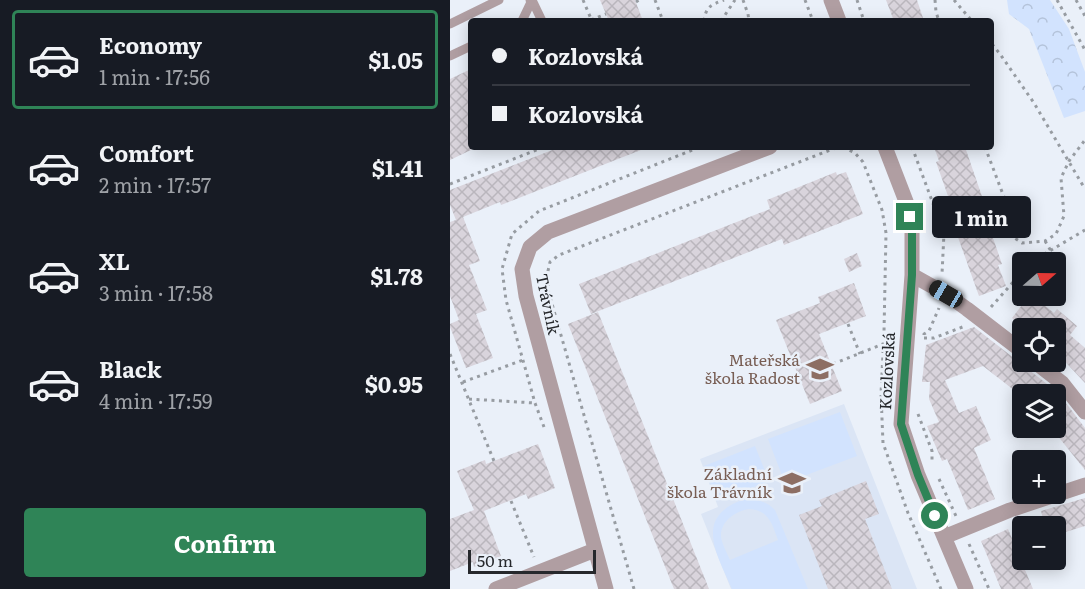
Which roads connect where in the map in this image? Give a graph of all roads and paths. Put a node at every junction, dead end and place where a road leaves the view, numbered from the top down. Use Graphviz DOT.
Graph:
graph roads {
  1 [pos="499,0"];
  2 [pos="531,0"];
  3 [pos="583,0"];
  4 [pos="655,0"];
  5 [pos="711,0"];
  6 [pos="724,0"];
  7 [pos="735,0"];
  8 [pos="743,0"];
  9 [pos="805,0"];
  10 [pos="831,0"];
  11 [pos="857,0"];
  12 [pos="935,0"];
  13 [pos="954,0"];
  14 [pos="1057,0"];
  15 [pos="1076,0"];
  16 [pos="713,5"];
  17 [pos="606,14"];
  18 [pos="1085,16"];
  19 [pos="523,18"];
  20 [pos="540,18"];
  21 [pos="590,18"];
  22 [pos="596,18"];
  23 [pos="662,18"];
  24 [pos="704,18"];
  25 [pos="723,18"];
  26 [pos="749,18"];
  27 [pos="812,18"];
  28 [pos="838,18"];
  29 [pos="863,18"];
  30 [pos="938,18"];
  31 [pos="969,18"];
  32 [pos="450,24"];
  33 [pos="994,46"];
  34 [pos="468,48"];
  35 [pos="1085,50"];
  36 [pos="450,57"];
  37 [pos="1085,140"];
  38 [pos="536,150"];
  39 [pos="692,150"];
  40 [pos="762,150"];
  41 [pos="830,150"];
  42 [pos="886,150"];
  43 [pos="913,150"];
  44 [pos="986,150"];
  45 [pos="1069,161"];
  46 [pos="450,184"];
  47 [pos="1085,189"];
  48 [pos="1085,230"];
  49 [pos="1045,241"];
  50 [pos="1051,251"];
  51 [pos="912,275"];
  52 [pos="1012,283"];
  53 [pos="946,294"];
  54 [pos="986,313"];
  55 [pos="848,324"];
  56 [pos="924,338"];
  57 [pos="884,344"];
  58 [pos="1012,344"];
  59 [pos="450,354"];
  60 [pos="860,354"];
  61 [pos="523,360"];
  62 [pos="833,364"];
  63 [pos="1048,372"];
  64 [pos="462,382"];
  65 [pos="469,399"];
  66 [pos="535,404"];
  67 [pos="918,412"];
  68 [pos="1085,412"];
  69 [pos="547,437"];
  70 [pos="494,461"];
  71 [pos="932,464"];
  72 [pos="937,474"];
  73 [pos="1085,485"];
  74 [pos="511,501"];
  75 [pos="963,529"];
  76 [pos="944,537"];
  77 [pos="595,550"];
  78 [pos="540,572"];
  79 [pos="496,589"];
  80 [pos="606,589"];
  81 [pos="634,589"];
  82 [pos="966,589"];
  83 [pos="989,589"];
  1 -- 32 [label="lane"];
  2 -- 19 [label="lane"];
  2 -- 20 [label="lane"];
  3 -- 21 [label="path"];
  4 -- 23 [label="path"];
  5 -- 16 [label="path"];
  6 -- 16 [label="path"];
  7 -- 25 [label="path"];
  8 -- 26 [label="path"];
  9 -- 27 [label="path"];
  10 -- 28 [label="street"];
  11 -- 29 [label="path"];
  12 -- 30 [label="path"];
  13 -- 31 [label="path"];
  14 -- 35 [label="path"];
  15 -- 18 [label="path"];
  16 -- 24 [label="path"];
  17 -- 22 [label="path"];
  33 -- 45 [label="path"];
  34 -- 36 [label="lane"];
  37 -- 45 [label="path"];
  38 -- 46 [label="path"];
  39 -- 61 [label="path"];
  40 -- 77 [label="street, Trávník"];
  41 -- 81 [label="path"];
  42 -- 51 [label="street, Kozlovská"];
  43 -- 53 [label="path"];
  44 -- 49 [label="path"];
  45 -- 47 [label="path"];
  45 -- 49 [label="path"];
  48 -- 50 [label="path"];
  49 -- 50 [label="path"];
  51 -- 53 [label="street"];
  51 -- 76 [label="street, Kozlovská"];
  52 -- 54 [label="path"];
  53 -- 56 [label="path"];
  53 -- 58 [label="street"];
  55 -- 60 [label="path"];
  57 -- 60 [label="path"];
  59 -- 64 [label="path"];
  60 -- 62 [label="path"];
  61 -- 64 [label="path"];
  61 -- 66 [label="path"];
  63 -- 68 [label="street"];
  64 -- 65 [label="path"];
  65 -- 66 [label="path"];
  65 -- 70 [label="path"];
  66 -- 69 [label="path"];
  67 -- 71 [label="path"];
  72 -- 75 [label="path"];
  73 -- 75 [label="street"];
  74 -- 78 [label="path"];
  75 -- 76 [label="street"];
  75 -- 83 [label="path"];
  76 -- 82 [label="street, Kozlovská"];
  77 -- 78 [label="street"];
  77 -- 80 [label="street, Trávník"];
  78 -- 79 [label="street"];
}
